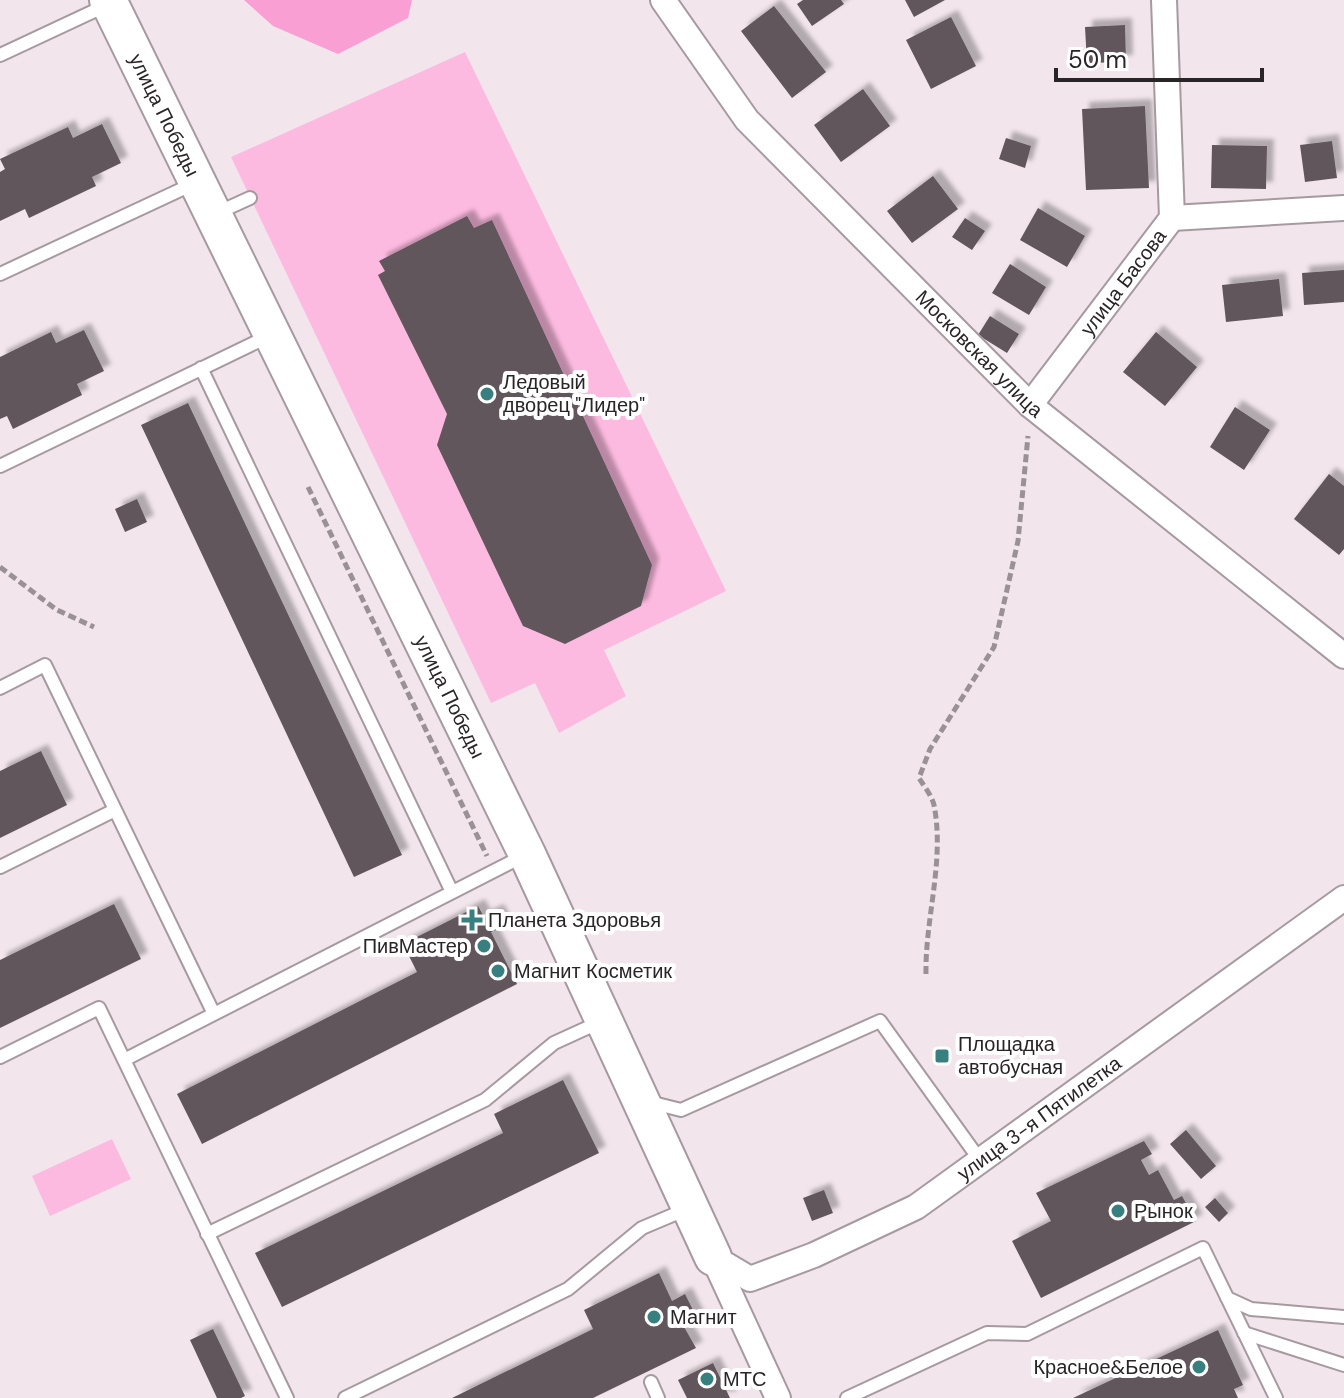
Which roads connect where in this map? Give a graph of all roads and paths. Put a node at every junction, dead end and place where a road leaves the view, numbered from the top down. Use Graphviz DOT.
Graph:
graph roads {
  1 [pos="663,0"];
  2 [pos="1164,0"];
  3 [pos="109,2"];
  4 [pos="0,55"];
  5 [pos="196,182"];
  6 [pos="250,198"];
  7 [pos="1344,208"];
  8 [pos="212,216"];
  9 [pos="1172,218"];
  10 [pos="0,274"];
  11 [pos="271,335"];
  12 [pos="201,368"];
  13 [pos="1030,405"];
  14 [pos="0,466"];
  15 [pos="0,567"];
  16 [pos="94,627"];
  17 [pos="1344,656"];
  18 [pos="0,688"];
  19 [pos="115,810"];
  20 [pos="527,854"];
  21 [pos="0,867"];
  22 [pos="452,892"];
  23 [pos="1344,898"];
  24 [pos="926,974"];
  25 [pos="214,1014"];
  26 [pos="605,1020"];
  27 [pos="0,1057"];
  28 [pos="124,1060"];
  29 [pos="642,1100"];
  30 [pos="982,1163"];
  31 [pos="690,1207"];
  32 [pos="207,1234"];
  33 [pos="713,1257"];
  34 [pos="1227,1298"];
  35 [pos="1344,1317"];
  36 [pos="1244,1333"];
  37 [pos="1344,1365"];
  38 [pos="651,1382"];
  39 [pos="287,1398"];
  40 [pos="345,1398"];
  41 [pos="658,1398"];
  42 [pos="778,1398"];
  43 [pos="847,1398"];
  44 [pos="1276,1398"];
  1 -- 13 [label="street, Московская улица"];
  2 -- 9 [label="street, улица Басова"];
  3 -- 4 [label="lane"];
  3 -- 5 [label="street, улица Победы"];
  5 -- 8 [label="street, улица Победы"];
  5 -- 10 [label="lane"];
  6 -- 8 [label="lane"];
  7 -- 9 [label="street"];
  8 -- 11 [label="street, улица Победы"];
  9 -- 13 [label="street, улица Басова"];
  11 -- 12 [label="lane"];
  11 -- 20 [label="street, улица Победы"];
  12 -- 14 [label="lane"];
  12 -- 22 [label="lane"];
  13 -- 17 [label="street, Московская улица"];
  13 -- 24 [label="path"];
  15 -- 16 [label="path"];
  18 -- 19 [label="lane"];
  19 -- 21 [label="lane"];
  19 -- 25 [label="lane"];
  20 -- 22 [label="lane"];
  20 -- 26 [label="street, улица Победы"];
  22 -- 25 [label="lane"];
  23 -- 30 [label="street, улица 3-я Пятилетка"];
  25 -- 28 [label="lane"];
  26 -- 29 [label="street, улица Победы"];
  26 -- 32 [label="lane"];
  27 -- 28 [label="lane"];
  28 -- 32 [label="lane"];
  29 -- 30 [label="lane"];
  29 -- 31 [label="street, улица Победы"];
  30 -- 33 [label="street, улица 3-я Пятилетка"];
  31 -- 33 [label="street, улица Победы"];
  31 -- 40 [label="lane"];
  32 -- 39 [label="lane"];
  33 -- 42 [label="street, улица Победы"];
  34 -- 35 [label="lane"];
  34 -- 36 [label="lane"];
  34 -- 43 [label="lane"];
  36 -- 37 [label="lane"];
  36 -- 44 [label="lane"];
  38 -- 41 [label="lane"];
}
